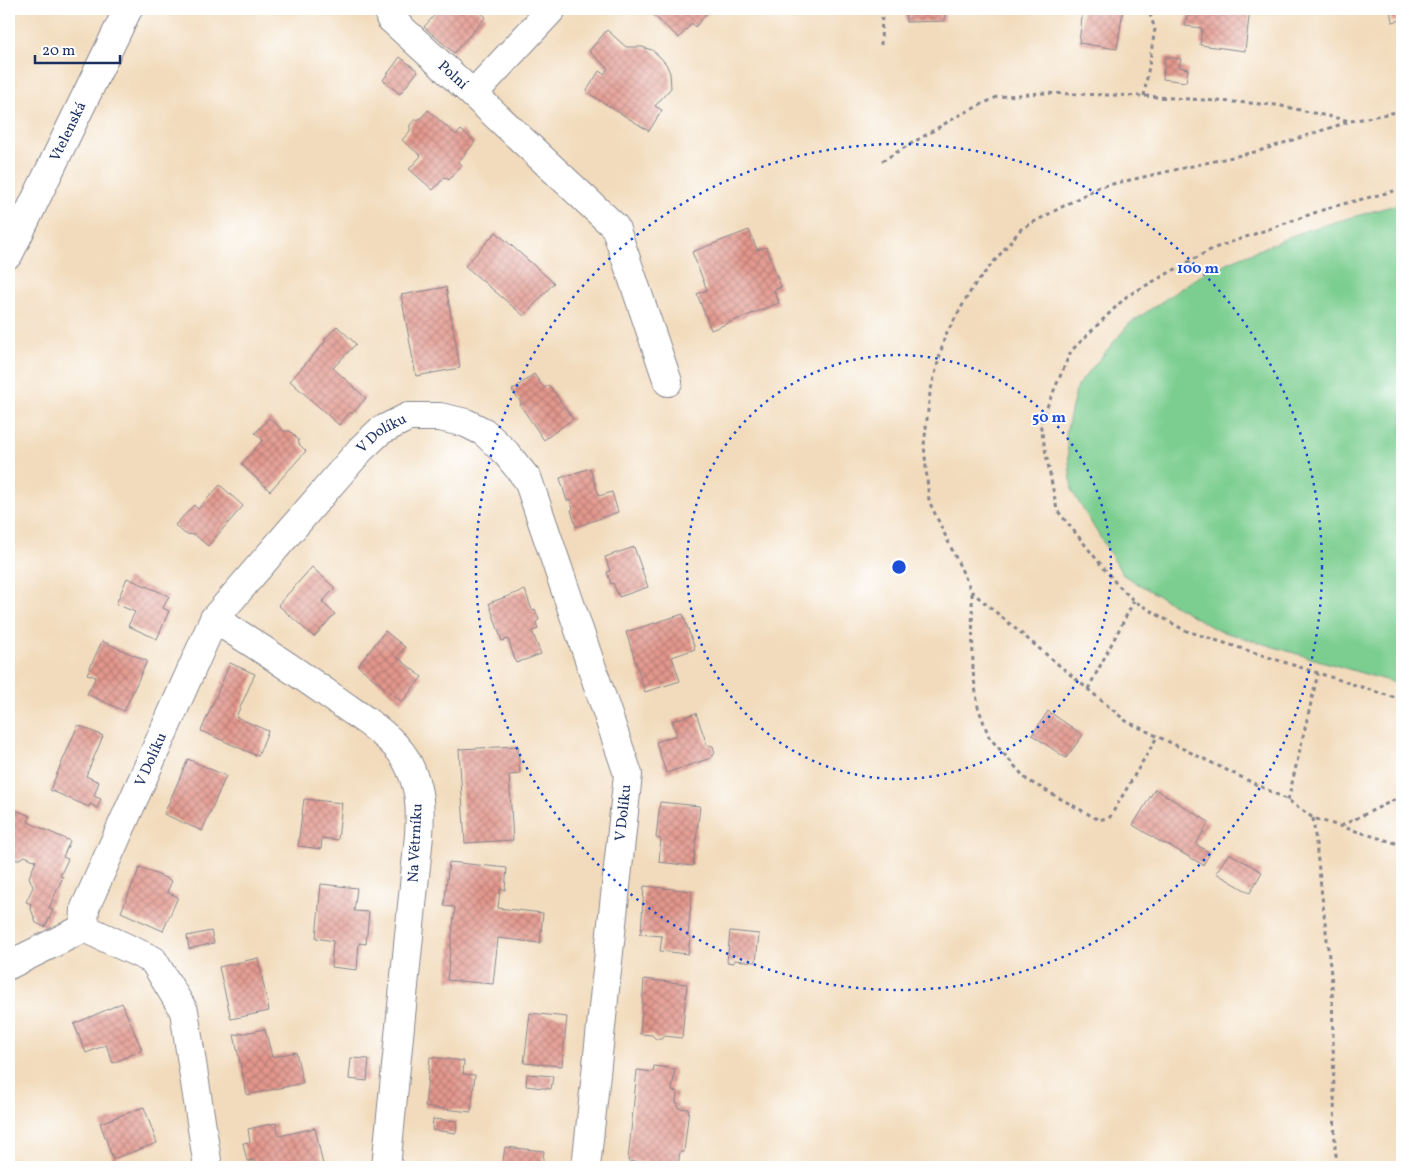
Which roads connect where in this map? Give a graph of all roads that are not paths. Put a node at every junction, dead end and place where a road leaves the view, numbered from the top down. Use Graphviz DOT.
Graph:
graph roads {
  1 [pos="128,9"];
  2 [pos="552,9"];
  3 [pos="390,18"];
  4 [pos="473,94"];
  5 [pos="9,254"];
  6 [pos="668,382"];
  7 [pos="214,619"];
  8 [pos="84,928"];
  9 [pos="9,964"];
  10 [pos="208,1167"];
  11 [pos="386,1167"];
  12 [pos="586,1167"];
  1 -- 5 [label="street, Vtelenská"];
  2 -- 4 [label="street, Polní"];
  3 -- 4 [label="street, Polní"];
  4 -- 6 [label="street"];
  7 -- 8 [label="street, V Dolíku"];
  7 -- 11 [label="street, Na Větrníku"];
  7 -- 12 [label="street, V Dolíku"];
  8 -- 9 [label="street"];
  8 -- 10 [label="street"];
}
